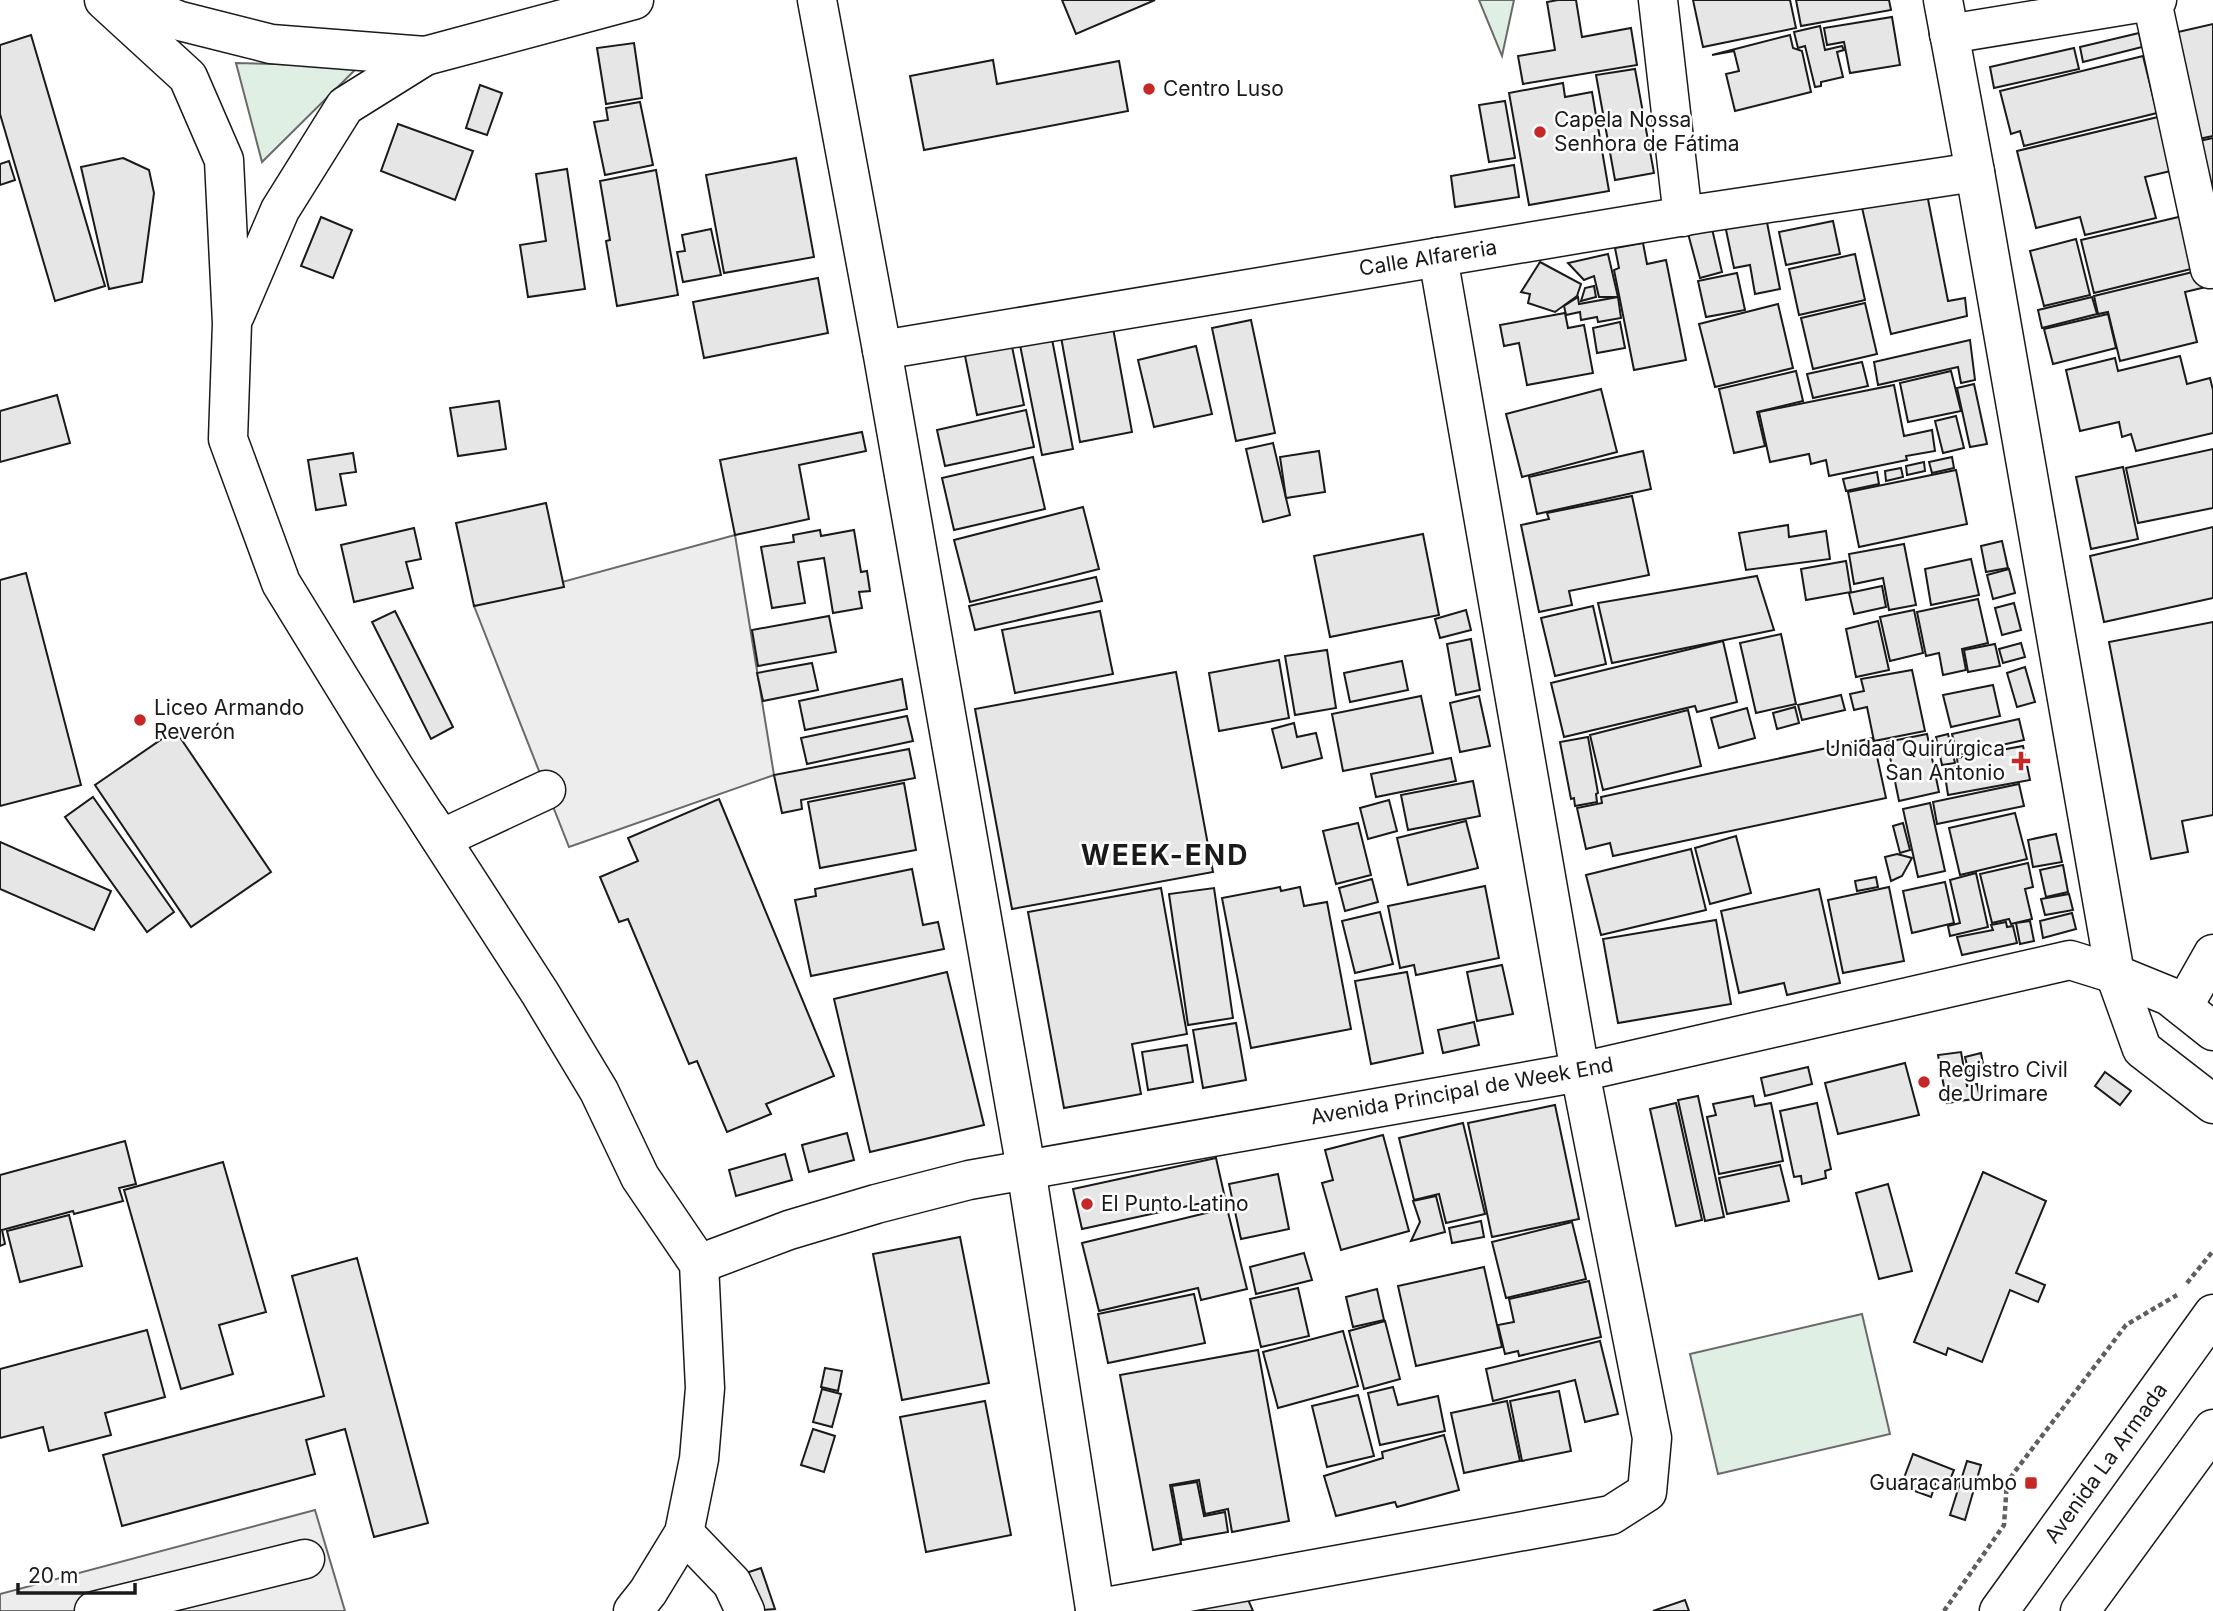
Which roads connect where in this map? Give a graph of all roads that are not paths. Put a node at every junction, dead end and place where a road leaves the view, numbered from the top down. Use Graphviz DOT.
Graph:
graph roads {
  1 [pos="104,0"];
  2 [pos="128,0"];
  3 [pos="634,0"];
  4 [pos="817,0"];
  5 [pos="1658,0"];
  6 [pos="2154,1"];
  7 [pos="1946,17"];
  8 [pos="425,56"];
  9 [pos="1975,172"];
  10 [pos="1683,217"];
  11 [pos="1438,257"];
  12 [pos="2210,268"];
  13 [pos="232,323"];
  14 [pos="882,350"];
  15 [pos="547,790"];
  16 [pos="441,839"];
  17 [pos="2213,954"];
  18 [pos="2115,974"];
  19 [pos="2183,1007"];
  20 [pos="2213,1031"];
  21 [pos="1580,1072"];
  22 [pos="2213,1104"];
  23 [pos="1026,1169"];
  24 [pos="699,1264"];
  25 [pos="2213,1314"];
  26 [pos="2213,1429"];
  27 [pos="684,1533"];
  28 [pos="305,1559"];
  29 [pos="1095,1610"];
  30 [pos="94,1611"];
  31 [pos="633,1611"];
  32 [pos="745,1611"];
  33 [pos="1999,1611"];
  34 [pos="2080,1611"];
  1 -- 13 [label="street"];
  2 -- 8 [label="street"];
  3 -- 8 [label="street"];
  4 -- 14 [label="street"];
  5 -- 10 [label="street"];
  6 -- 7 [label="street"];
  6 -- 12 [label="street"];
  7 -- 9 [label="street"];
  8 -- 13 [label="street"];
  9 -- 10 [label="street, Calle Alfareria"];
  9 -- 18 [label="street"];
  10 -- 11 [label="street, Calle Alfareria"];
  11 -- 14 [label="street, Calle Alfareria"];
  11 -- 21 [label="street"];
  13 -- 16 [label="street"];
  14 -- 23 [label="street"];
  15 -- 16 [label="street"];
  16 -- 24 [label="street"];
  17 -- 19 [label="street"];
  18 -- 19 [label="street, Avenida Principal de Week End"];
  18 -- 21 [label="street, Avenida Principal de Week End"];
  18 -- 22 [label="street"];
  19 -- 20 [label="street, Avenida Principal de Week End"];
  21 -- 23 [label="street, Avenida Principal de Week End"];
  21 -- 29 [label="street"];
  23 -- 24 [label="street, Avenida Principal de Week End"];
  23 -- 29 [label="street"];
  24 -- 27 [label="street"];
  25 -- 33 [label="street, Avenida La Armada"];
  26 -- 34 [label="street"];
  27 -- 31 [label="street"];
  27 -- 32 [label="street"];
  28 -- 30 [label="street"];
}
